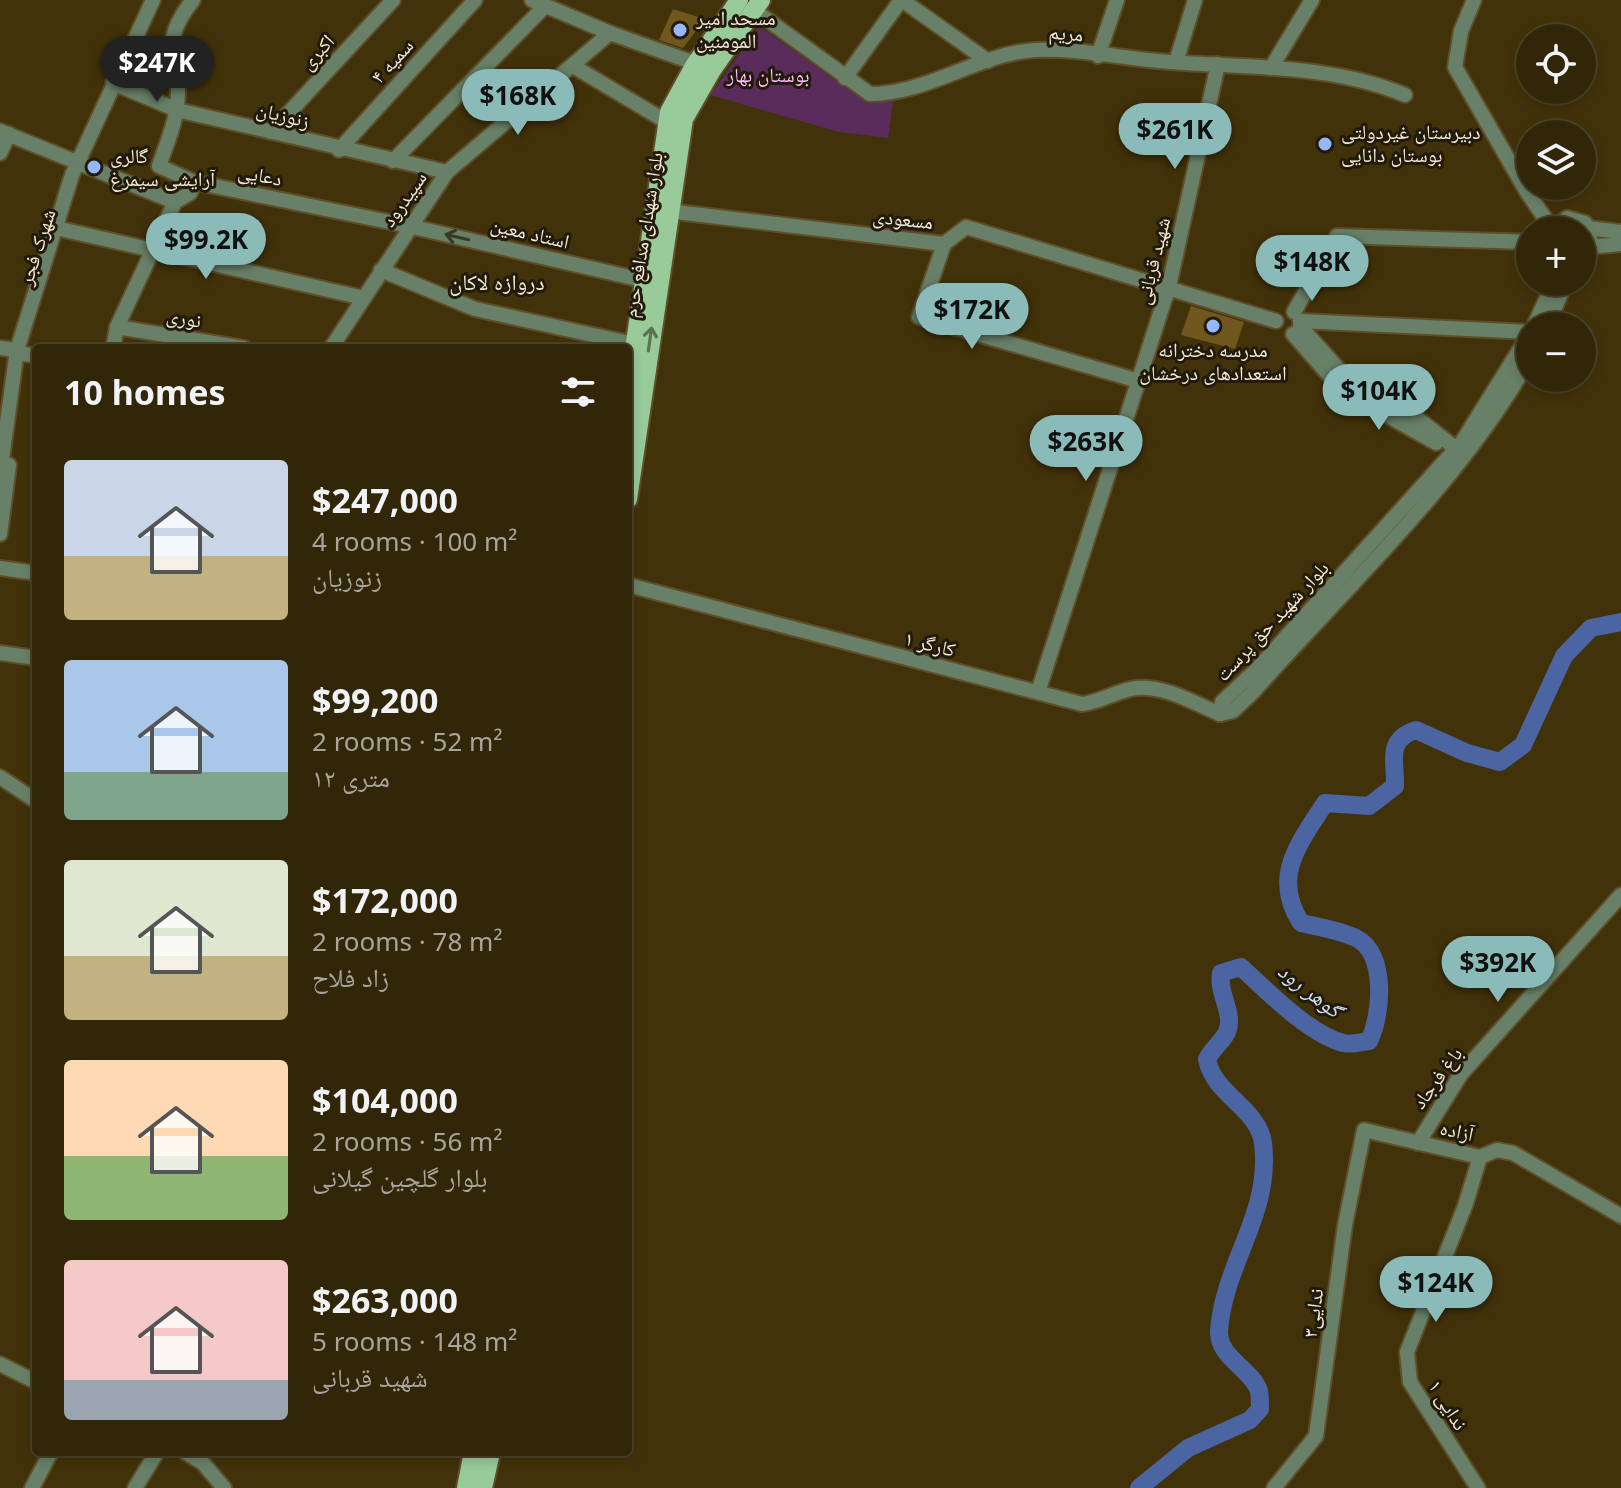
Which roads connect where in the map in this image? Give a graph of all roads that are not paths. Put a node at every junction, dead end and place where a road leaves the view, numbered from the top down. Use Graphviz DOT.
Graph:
graph roads {
  1 [pos="153,0"];
  2 [pos="193,0"];
  3 [pos="393,0"];
  4 [pos="475,0"];
  5 [pos="902,0"];
  6 [pos="1117,0"];
  7 [pos="1195,0"];
  8 [pos="1312,0"];
  9 [pos="1474,0"];
  10 [pos="538,3"];
  11 [pos="751,3"];
  12 [pos="610,33"];
  13 [pos="1098,56"];
  14 [pos="988,61"];
  15 [pos="1176,62"];
  16 [pos="1218,64"];
  17 [pos="573,66"];
  18 [pos="695,67"];
  19 [pos="1271,68"];
  20 [pos="845,78"];
  21 [pos="113,83"];
  22 [pos="1405,95"];
  23 [pos="177,110"];
  24 [pos="667,122"];
  25 [pos="4,132"];
  26 [pos="271,132"];
  27 [pos="339,150"];
  28 [pos="0,153"];
  29 [pos="393,161"];
  30 [pos="80,162"];
  31 [pos="447,172"];
  32 [pos="194,182"];
  33 [pos="175,202"];
  34 [pos="668,211"];
  35 [pos="1543,216"];
  36 [pos="409,226"];
  37 [pos="60,229"];
  38 [pos="1596,229"];
  39 [pos="1621,232"];
  40 [pos="1516,242"];
  41 [pos="944,244"];
  42 [pos="1621,244"];
  43 [pos="1596,248"];
  44 [pos="152,250"];
  45 [pos="381,270"];
  46 [pos="642,280"];
  47 [pos="1169,286"];
  48 [pos="364,298"];
  49 [pos="1276,321"];
  50 [pos="1297,323"];
  51 [pos="117,327"];
  52 [pos="1516,331"];
  53 [pos="114,344"];
  54 [pos="220,344"];
  55 [pos="334,344"];
  56 [pos="634,344"];
  57 [pos="0,348"];
  58 [pos="26,353"];
  59 [pos="632,359"];
  60 [pos="1516,372"];
  61 [pos="1139,381"];
  62 [pos="1458,455"];
  63 [pos="632,470"];
  64 [pos="0,473"];
  65 [pos="2,502"];
  66 [pos="0,534"];
  67 [pos="0,568"];
  68 [pos="32,572"];
  69 [pos="632,586"];
  70 [pos="0,653"];
  71 [pos="32,657"];
  72 [pos="1038,692"];
  73 [pos="1220,714"];
  74 [pos="0,777"];
  75 [pos="32,798"];
  76 [pos="1621,895"];
  77 [pos="1364,1130"];
  78 [pos="1418,1143"];
  79 [pos="1480,1157"];
  80 [pos="1621,1216"];
  81 [pos="0,1364"];
  82 [pos="32,1380"];
  83 [pos="49,1456"];
  84 [pos="155,1456"];
  85 [pos="192,1456"];
  86 [pos="472,1456"];
  87 [pos="490,1456"];
  88 [pos="32,1488"];
  89 [pos="135,1488"];
  90 [pos="224,1488"];
  91 [pos="466,1488"];
  92 [pos="483,1488"];
  93 [pos="1274,1488"];
  94 [pos="1478,1488"];
  1 -- 21 [label="street, شهرک فجر"];
  2 -- 23 [label="street"];
  3 -- 26 [label="street, اکبری"];
  4 -- 27 [label="street, سمیه ۴"];
  5 -- 14 [label="street"];
  5 -- 20 [label="street"];
  6 -- 13 [label="street"];
  7 -- 15 [label="street"];
  8 -- 19 [label="street"];
  9 -- 35 [label="street"];
  10 -- 12 [label="street"];
  10 -- 29 [label="street"];
  11 -- 18 [label="main road, بلوار شهدای مدافع حرم"];
  11 -- 20 [label="street, مریم"];
  12 -- 17 [label="street, سپیدرود"];
  12 -- 18 [label="street"];
  13 -- 14 [label="street, مریم"];
  13 -- 15 [label="street, مریم"];
  14 -- 20 [label="street, مریم"];
  15 -- 16 [label="street, مریم"];
  16 -- 19 [label="street, مریم"];
  16 -- 47 [label="street, شهید قربانی"];
  17 -- 24 [label="street"];
  17 -- 31 [label="street, سپیدرود"];
  18 -- 24 [label="main road, بلوار شهدای مدافع حرم"];
  18 -- 34 [label="main road, بلوار شهدای مدافع حرم"];
  19 -- 22 [label="street, مریم"];
  21 -- 23 [label="street, زنوزیان"];
  21 -- 30 [label="street, شهرک فجر"];
  23 -- 26 [label="street, زنوزیان"];
  23 -- 32 [label="street, دعایی"];
  24 -- 46 [label="main road, بلوار شهدای مدافع حرم"];
  25 -- 28 [label="street"];
  25 -- 30 [label="street"];
  26 -- 27 [label="street, زنوزیان"];
  27 -- 29 [label="street, زنوزیان"];
  29 -- 31 [label="street, زنوزیان"];
  30 -- 33 [label="street"];
  30 -- 37 [label="street, شهرک فجر"];
  31 -- 36 [label="street, سپیدرود"];
  32 -- 33 [label="street"];
  32 -- 36 [label="street, دعایی"];
  33 -- 44 [label="street"];
  34 -- 41 [label="street, مسعودی"];
  63 -- 34 [label="main road, بلوار شهدای مدافع حرم, one-way"];
  36 -- 45 [label="street, سپیدرود"];
  46 -- 36 [label="street, استاد معین, one-way"];
  37 -- 44 [label="street"];
  37 -- 58 [label="street, شهرک فجر"];
  38 -- 39 [label="street"];
  40 -- 50 [label="street"];
  41 -- 47 [label="street, مسعودی"];
  41 -- 61 [label="street"];
  42 -- 43 [label="street"];
  44 -- 48 [label="street"];
  44 -- 51 [label="street"];
  45 -- 48 [label="street, سپیدرود"];
  45 -- 56 [label="street"];
  46 -- 56 [label="main road, بلوار شهدای مدافع حرم"];
  47 -- 49 [label="street"];
  47 -- 61 [label="street, شهید قربانی"];
  48 -- 55 [label="street, سپیدرود"];
  49 -- 50 [label="street"];
  49 -- 50 [label="street"];
  50 -- 52 [label="street"];
  50 -- 62 [label="street"];
  51 -- 53 [label="street"];
  51 -- 54 [label="street, نوری"];
  56 -- 59 [label="main road, بلوار شهدای مدافع حرم"];
  57 -- 58 [label="street"];
  58 -- 64 [label="street, شهرک فجر"];
  58 -- 65 [label="street, شهرک فجر"];
  60 -- 62 [label="street, بلوار شهید حق پرست"];
  61 -- 72 [label="street, شهید قربانی"];
  62 -- 73 [label="street, بلوار شهید حق پرست"];
  65 -- 66 [label="street, شهرک فجر"];
  67 -- 68 [label="street"];
  69 -- 72 [label="street, کارگر ۱"];
  70 -- 71 [label="street"];
  72 -- 73 [label="street, کارگر ۱"];
  74 -- 75 [label="street"];
  76 -- 78 [label="street, باغ فرجاد"];
  77 -- 78 [label="street, آزاده"];
  77 -- 93 [label="street, ندایی۳"];
  78 -- 79 [label="street, آزاده"];
  79 -- 80 [label="street, آزاده"];
  79 -- 94 [label="street, ندایی ۱"];
  81 -- 82 [label="street"];
  83 -- 88 [label="street"];
  84 -- 89 [label="street"];
  85 -- 90 [label="street"];
  86 -- 91 [label="main road"];
  87 -- 92 [label="main road"];
}
